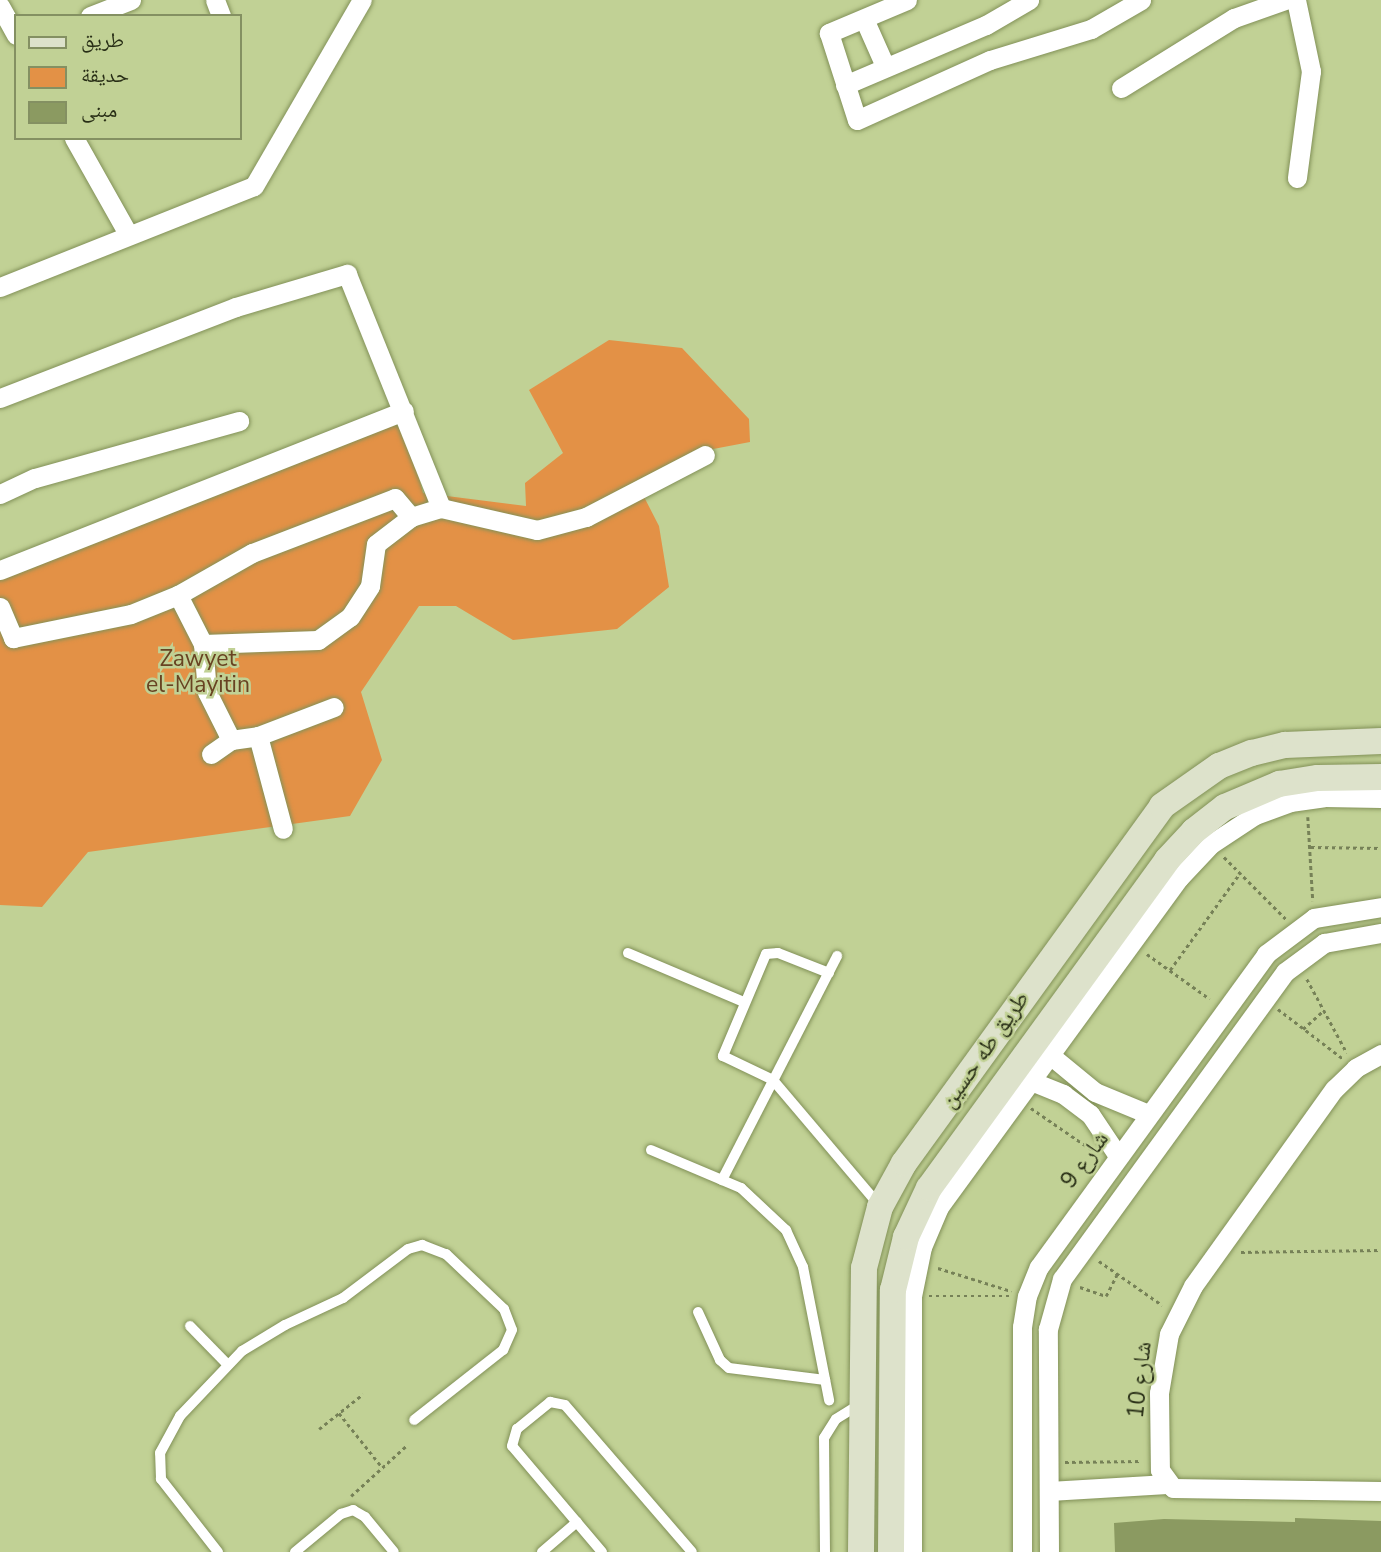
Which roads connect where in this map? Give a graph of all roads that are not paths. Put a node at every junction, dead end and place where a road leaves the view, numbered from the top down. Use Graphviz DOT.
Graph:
graph roads {
  1 [pos="131,0"];
  2 [pos="362,0"];
  3 [pos="907,0"];
  4 [pos="1029,0"];
  5 [pos="1141,0"];
  6 [pos="1285,0"];
  7 [pos="1296,0"];
  8 [pos="0,6"];
  9 [pos="95,14"];
  10 [pos="865,21"];
  11 [pos="14,31"];
  12 [pos="885,66"];
  13 [pos="845,85"];
  14 [pos="1121,89"];
  15 [pos="75,140"];
  16 [pos="1297,178"];
  17 [pos="128,234"];
  18 [pos="0,287"];
  19 [pos="0,398"];
  20 [pos="404,411"];
  21 [pos="239,421"];
  22 [pos="705,455"];
  23 [pos="0,494"];
  24 [pos="441,508"];
  25 [pos="411,517"];
  26 [pos="0,570"];
  27 [pos="178,595"];
  28 [pos="0,607"];
  29 [pos="203,644"];
  30 [pos="334,707"];
  31 [pos="258,736"];
  32 [pos="231,740"];
  33 [pos="1381,741"];
  34 [pos="211,754"];
  35 [pos="1381,777"];
  36 [pos="1381,798"];
  37 [pos="283,829"];
  38 [pos="1381,907"];
  39 [pos="1381,933"];
  40 [pos="628,953"];
  41 [pos="837,956"];
  42 [pos="829,972"];
  43 [pos="744,1002"];
  44 [pos="1049,1045"];
  45 [pos="1193,1052"];
  46 [pos="1381,1054"];
  47 [pos="1215,1067"];
  48 [pos="773,1080"];
  49 [pos="1031,1081"];
  50 [pos="1148,1114"];
  51 [pos="983,1130"];
  52 [pos="651,1150"];
  53 [pos="1115,1160"];
  54 [pos="722,1180"];
  55 [pos="880,1207"];
  56 [pos="698,1312"];
  57 [pos="190,1326"];
  58 [pos="227,1364"];
  59 [pos="825,1380"];
  60 [pos="1048,1386"];
  61 [pos="1022,1387"];
  62 [pos="829,1400"];
  63 [pos="861,1404"];
  64 [pos="414,1420"];
  65 [pos="1167,1484"];
  66 [pos="1049,1491"];
  67 [pos="1381,1491"];
  68 [pos="577,1522"];
  69 [pos="218,1552"];
  70 [pos="295,1552"];
  71 [pos="394,1552"];
  72 [pos="542,1552"];
  73 [pos="603,1552"];
  74 [pos="692,1552"];
  75 [pos="825,1552"];
  76 [pos="861,1552"];
  77 [pos="891,1552"];
  78 [pos="912,1552"];
  79 [pos="1022,1552"];
  80 [pos="1049,1552"];
  1 -- 9 [label="street"];
  2 -- 17 [label="street"];
  3 -- 10 [label="street"];
  4 -- 12 [label="street"];
  5 -- 13 [label="street"];
  6 -- 14 [label="street"];
  7 -- 16 [label="street"];
  8 -- 11 [label="street"];
  10 -- 12 [label="street"];
  10 -- 13 [label="street"];
  12 -- 13 [label="street"];
  15 -- 17 [label="street"];
  17 -- 18 [label="street"];
  19 -- 20 [label="street"];
  20 -- 24 [label="street"];
  20 -- 26 [label="street"];
  21 -- 23 [label="street"];
  22 -- 24 [label="street"];
  24 -- 25 [label="street"];
  25 -- 27 [label="street"];
  25 -- 29 [label="street"];
  27 -- 28 [label="street"];
  27 -- 29 [label="street"];
  29 -- 32 [label="street"];
  30 -- 31 [label="street"];
  31 -- 32 [label="street"];
  31 -- 37 [label="street"];
  32 -- 34 [label="street"];
  33 -- 55 [label="main road, طريق طه حسين"];
  35 -- 44 [label="main road, طريق طه حسين"];
  36 -- 44 [label="street"];
  38 -- 45 [label="street, شارع 9"];
  39 -- 47 [label="street"];
  40 -- 43 [label="lane"];
  41 -- 42 [label="lane"];
  42 -- 43 [label="lane"];
  42 -- 48 [label="lane"];
  43 -- 48 [label="lane"];
  44 -- 49 [label="street"];
  44 -- 50 [label="street"];
  44 -- 51 [label="main road, طريق طه حسين"];
  45 -- 47 [label="street"];
  45 -- 50 [label="street, شارع 9"];
  46 -- 65 [label="street, شارع 10"];
  47 -- 60 [label="street"];
  48 -- 54 [label="lane"];
  48 -- 55 [label="lane"];
  49 -- 51 [label="street"];
  49 -- 53 [label="street"];
  50 -- 53 [label="street, شارع 9"];
  51 -- 77 [label="main road, طريق طه حسين"];
  51 -- 78 [label="street"];
  52 -- 54 [label="lane"];
  53 -- 61 [label="street, شارع 9"];
  54 -- 59 [label="lane"];
  55 -- 63 [label="main road, طريق طه حسين"];
  56 -- 59 [label="lane"];
  57 -- 58 [label="lane"];
  58 -- 64 [label="lane"];
  58 -- 69 [label="lane"];
  59 -- 62 [label="lane"];
  60 -- 61 [label="street"];
  60 -- 66 [label="street"];
  61 -- 79 [label="street, شارع 9"];
  63 -- 75 [label="lane"];
  63 -- 76 [label="main road, طريق طه حسين"];
  65 -- 66 [label="street"];
  65 -- 67 [label="street"];
  66 -- 80 [label="street"];
  68 -- 72 [label="lane"];
  68 -- 73 [label="lane"];
  68 -- 74 [label="lane"];
  70 -- 71 [label="lane"];
}
